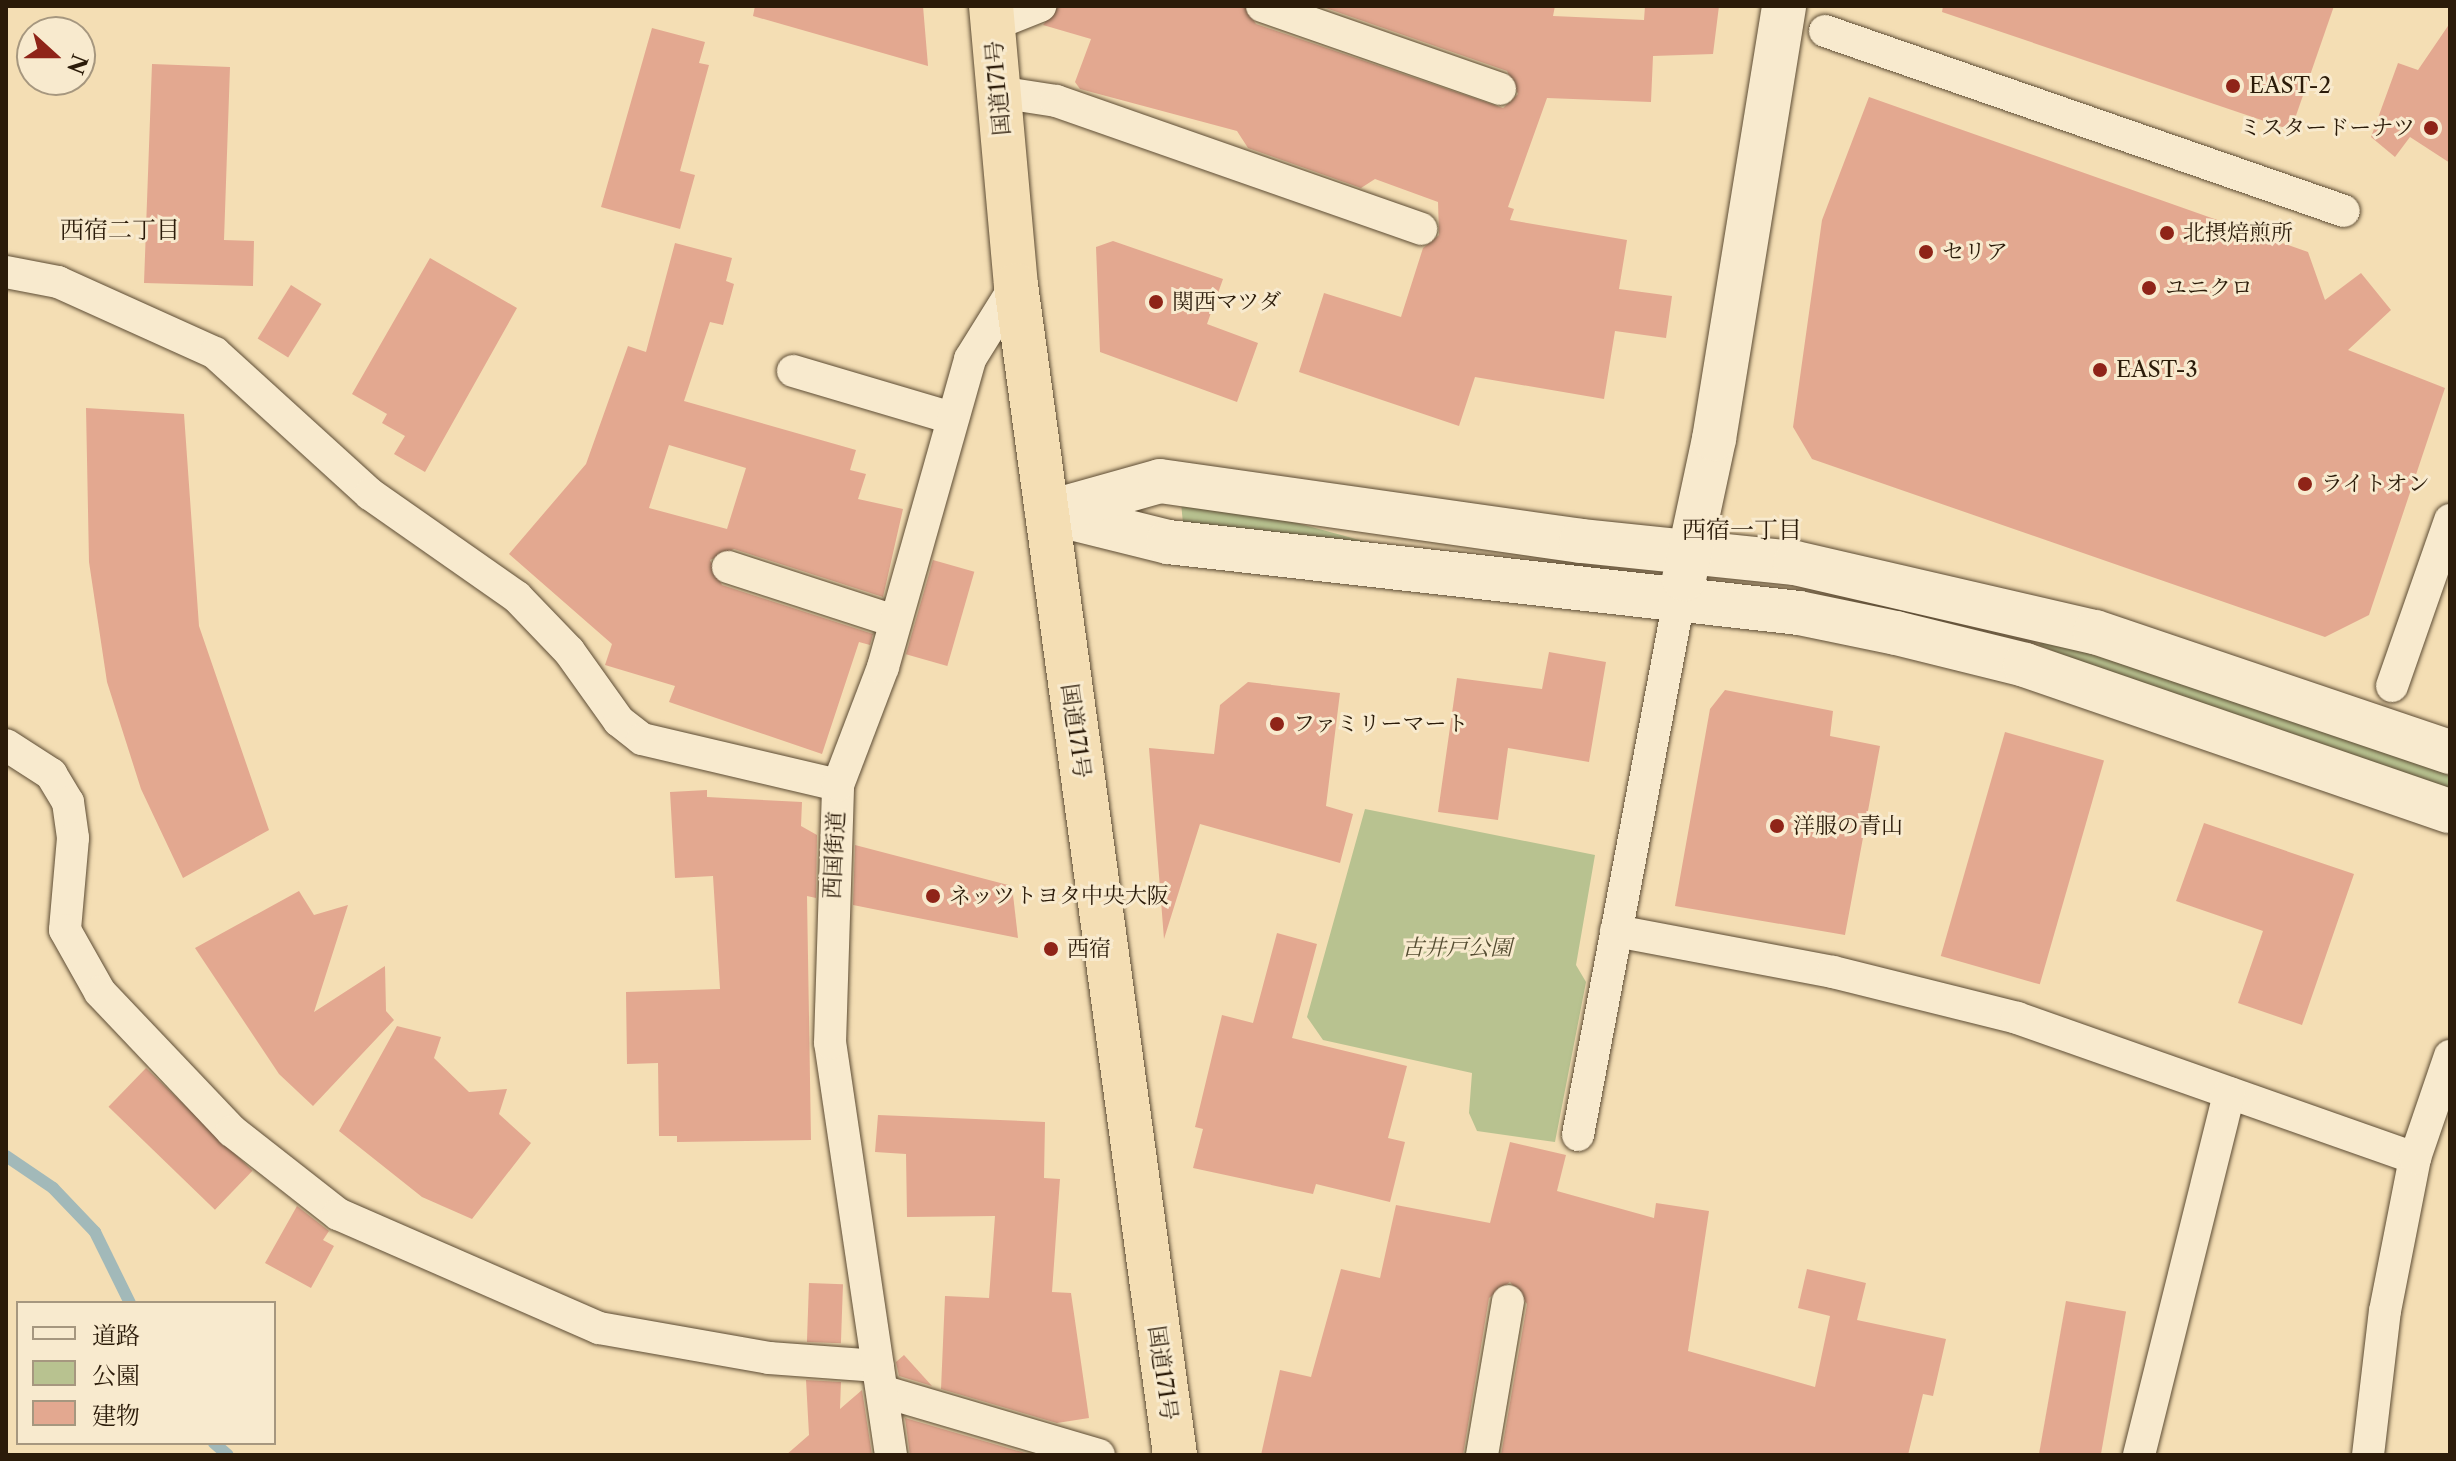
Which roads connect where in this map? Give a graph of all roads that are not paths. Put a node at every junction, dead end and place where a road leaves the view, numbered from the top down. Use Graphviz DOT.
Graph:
graph roads {
  1 [pos="1040,6"];
  2 [pos="1262,6"];
  3 [pos="1784,6"];
  4 [pos="991,16"];
  5 [pos="1825,31"];
  6 [pos="1500,89"];
  7 [pos="998,92"];
  8 [pos="2344,211"];
  9 [pos="1421,229"];
  10 [pos="6,272"];
  11 [pos="1016,285"];
  12 [pos="793,371"];
  13 [pos="952,418"];
  14 [pos="1047,512"];
  15 [pos="2450,520"];
  16 [pos="1690,552"];
  17 [pos="728,567"];
  18 [pos="1679,600"];
  19 [pos="891,620"];
  20 [pos="2392,686"];
  21 [pos="6,745"];
  22 [pos="2450,752"];
  23 [pos="838,785"];
  24 [pos="2450,811"];
  25 [pos="1616,931"];
  26 [pos="2450,1056"];
  27 [pos="2229,1093"];
  28 [pos="1578,1135"];
  29 [pos="2415,1158"];
  30 [pos="1508,1301"];
  31 [pos="881,1379"];
  32 [pos="891,1455"];
  33 [pos="1099,1455"];
  34 [pos="1175,1455"];
  35 [pos="1482,1455"];
  36 [pos="2139,1455"];
  37 [pos="2368,1455"];
  1 -- 4 [label="street"];
  2 -- 6 [label="street"];
  3 -- 16 [label="street"];
  4 -- 7 [label="highway, 国道171号"];
  5 -- 8 [label="street"];
  7 -- 9 [label="street"];
  7 -- 11 [label="highway, 国道171号"];
  10 -- 23 [label="street"];
  11 -- 13 [label="street, 西国街道"];
  11 -- 14 [label="highway, 国道171号"];
  12 -- 13 [label="street"];
  13 -- 19 [label="street, 西国街道"];
  14 -- 16 [label="street"];
  14 -- 18 [label="street"];
  14 -- 34 [label="highway, 国道171号"];
  15 -- 20 [label="street"];
  16 -- 18 [label="street"];
  16 -- 22 [label="street"];
  17 -- 19 [label="street"];
  18 -- 24 [label="street"];
  18 -- 25 [label="street"];
  19 -- 23 [label="street, 西国街道"];
  21 -- 31 [label="street"];
  23 -- 31 [label="street, 西国街道"];
  25 -- 27 [label="street"];
  25 -- 28 [label="street"];
  26 -- 29 [label="street"];
  27 -- 29 [label="street"];
  27 -- 36 [label="street"];
  29 -- 37 [label="street"];
  30 -- 35 [label="street"];
  31 -- 32 [label="street, 西国街道"];
  31 -- 33 [label="street"];
}
